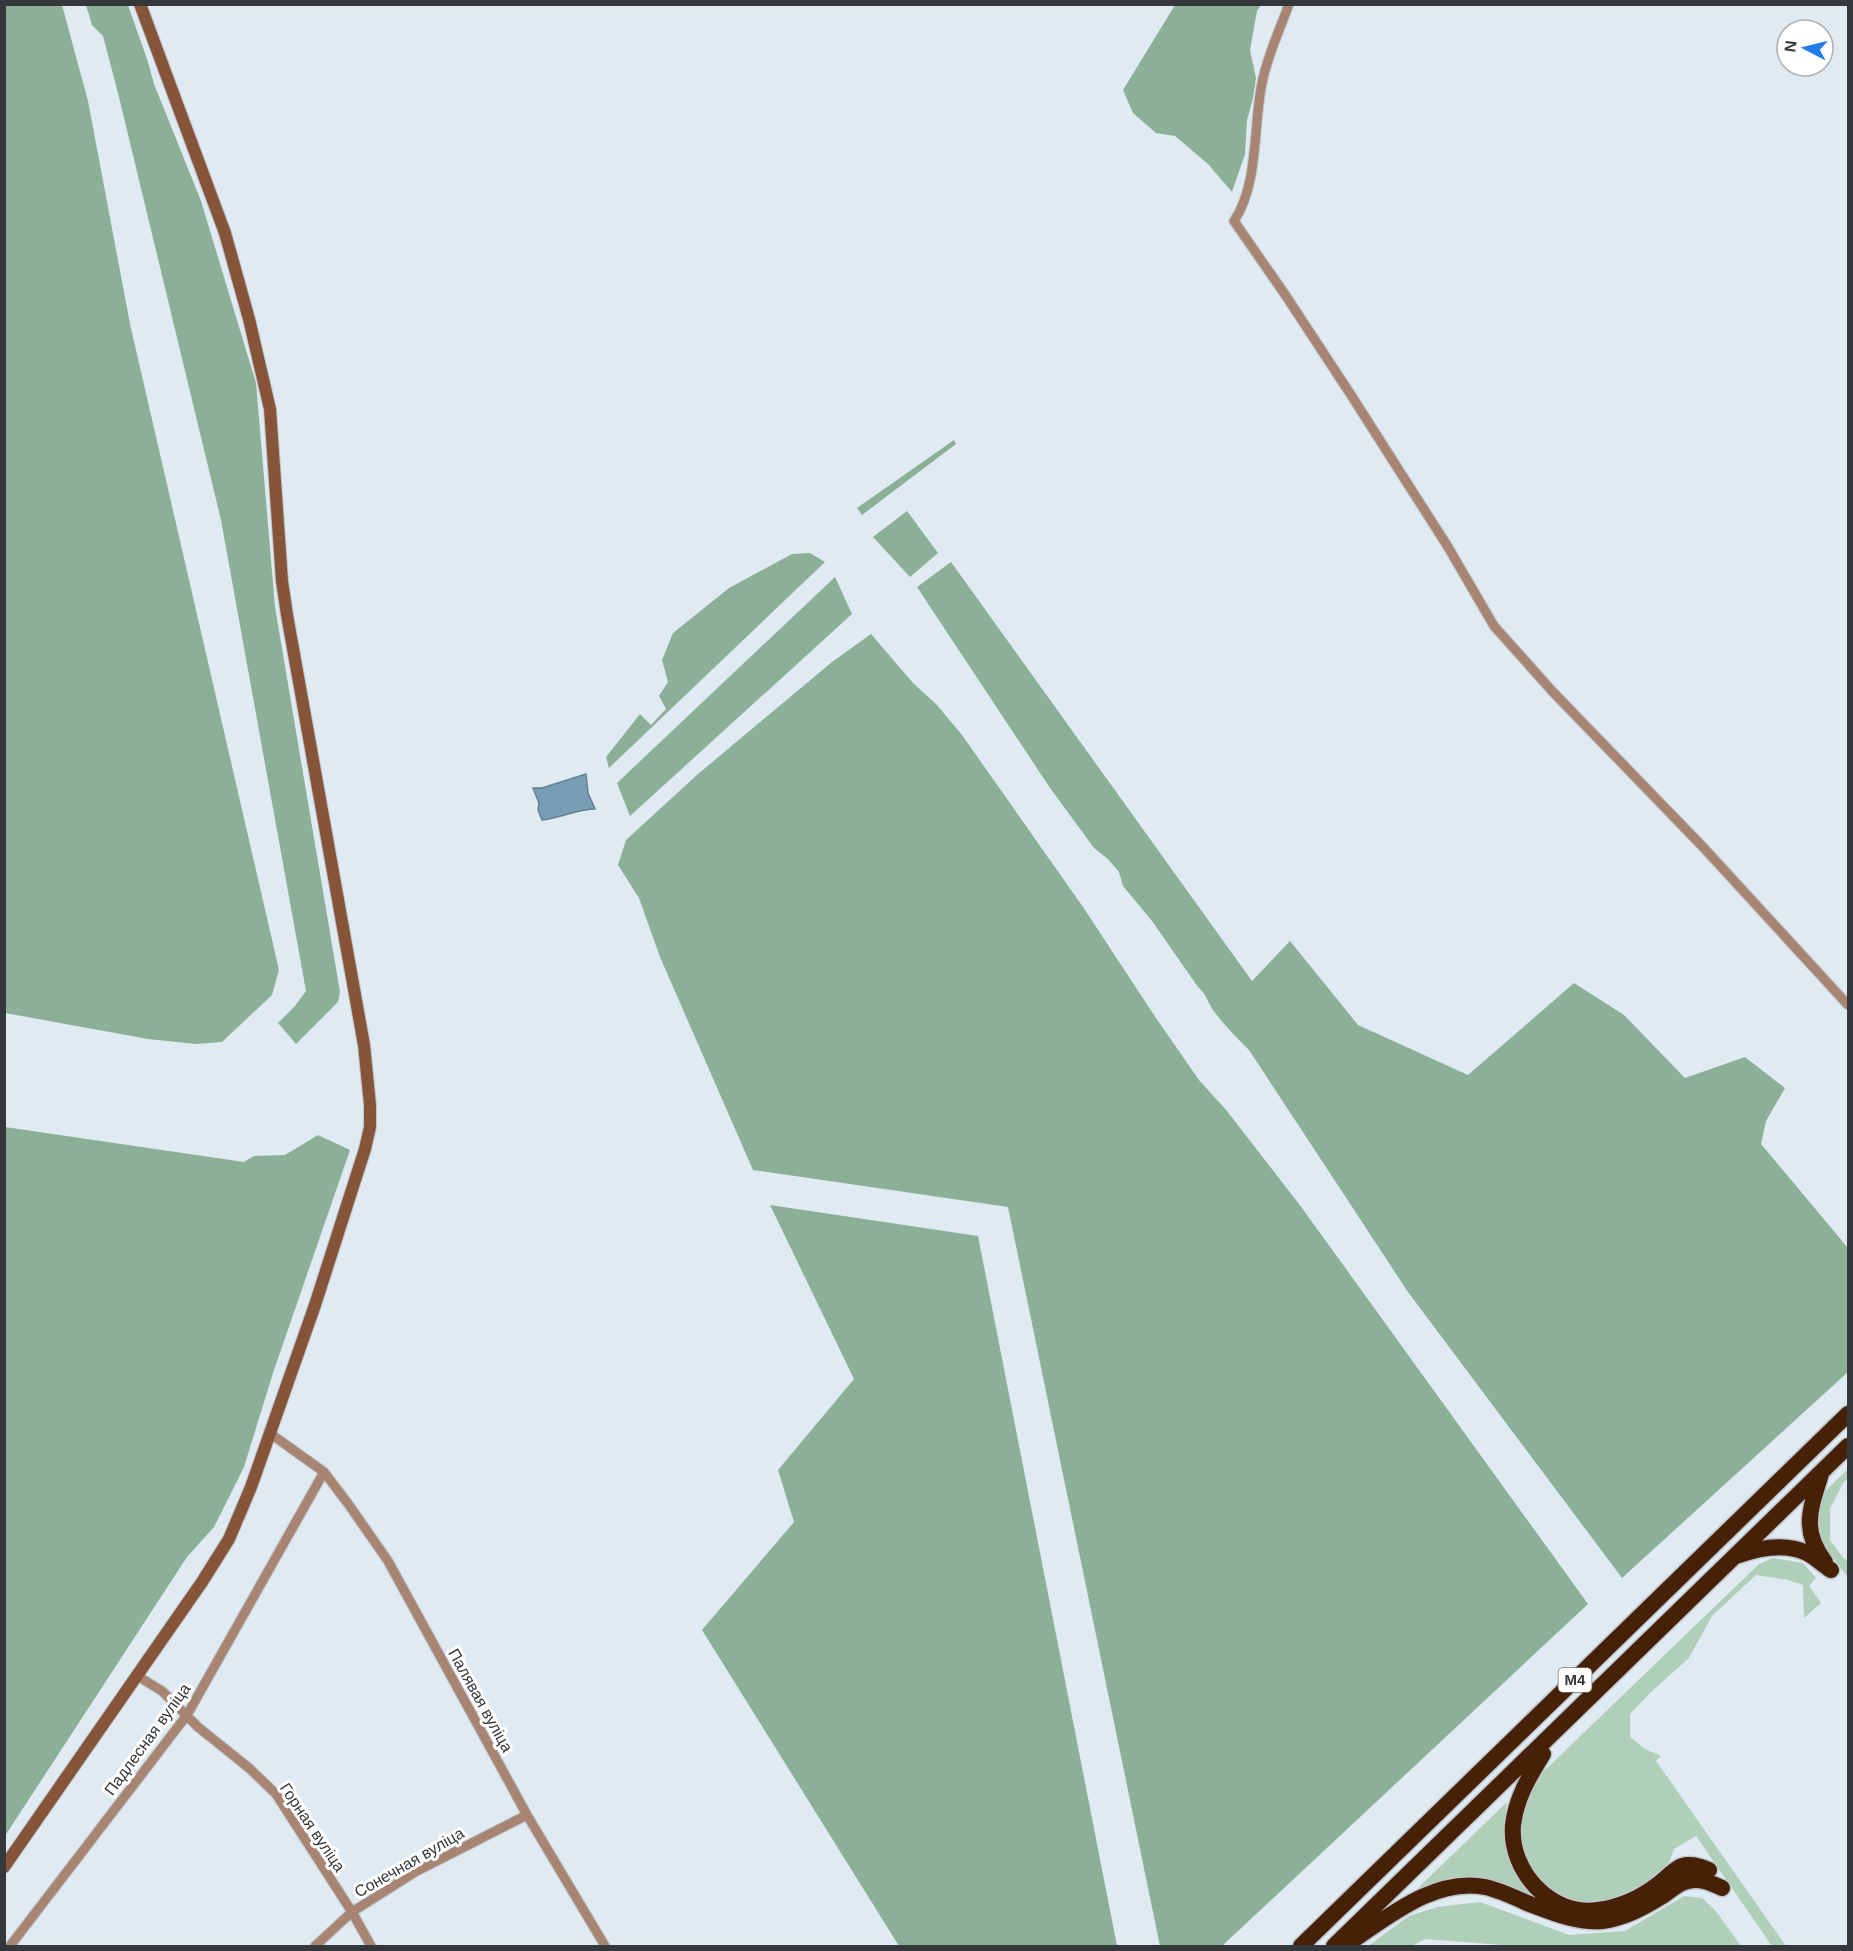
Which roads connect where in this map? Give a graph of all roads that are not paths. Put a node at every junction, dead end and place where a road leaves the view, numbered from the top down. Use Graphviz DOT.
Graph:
graph roads {
  1 [pos="140,4"];
  2 [pos="1289,4"];
  3 [pos="1848,1005"];
  4 [pos="1848,1414"];
  5 [pos="271,1434"];
  6 [pos="1848,1446"];
  7 [pos="324,1472"];
  8 [pos="1821,1473"];
  9 [pos="1732,1557"];
  10 [pos="136,1675"];
  11 [pos="187,1715"];
  12 [pos="1559,1730"];
  13 [pos="527,1815"];
  14 [pos="4,1867"];
  15 [pos="1709,1870"];
  16 [pos="1722,1888"];
  17 [pos="352,1912"];
  18 [pos="10,1947"];
  19 [pos="315,1947"];
  20 [pos="371,1947"];
  21 [pos="605,1947"];
  22 [pos="1301,1947"];
  23 [pos="1334,1947"];
  24 [pos="1343,1947"];
  1 -- 5 [label="street"];
  2 -- 3 [label="street"];
  4 -- 22 [label="highway, М4"];
  5 -- 7 [label="street, Палявая вуліца"];
  5 -- 10 [label="street"];
  6 -- 8 [label="highway, М4"];
  7 -- 11 [label="street, Падлесная вуліца"];
  7 -- 13 [label="street, Палявая вуліца"];
  8 -- 9 [label="highway, М4"];
  8 -- 9 [label="highway"];
  9 -- 12 [label="highway, М4"];
  10 -- 11 [label="street, Горная вуліца"];
  10 -- 14 [label="street"];
  11 -- 17 [label="street, Горная вуліца"];
  11 -- 18 [label="street, Падлесная вуліца"];
  12 -- 15 [label="highway"];
  12 -- 23 [label="highway, М4"];
  13 -- 17 [label="street, Сонечная вуліца"];
  13 -- 21 [label="street, Палявая вуліца"];
  16 -- 24 [label="highway"];
  17 -- 19 [label="street, Сонечная вуліца"];
  17 -- 20 [label="street, Горная вуліца"];
}
